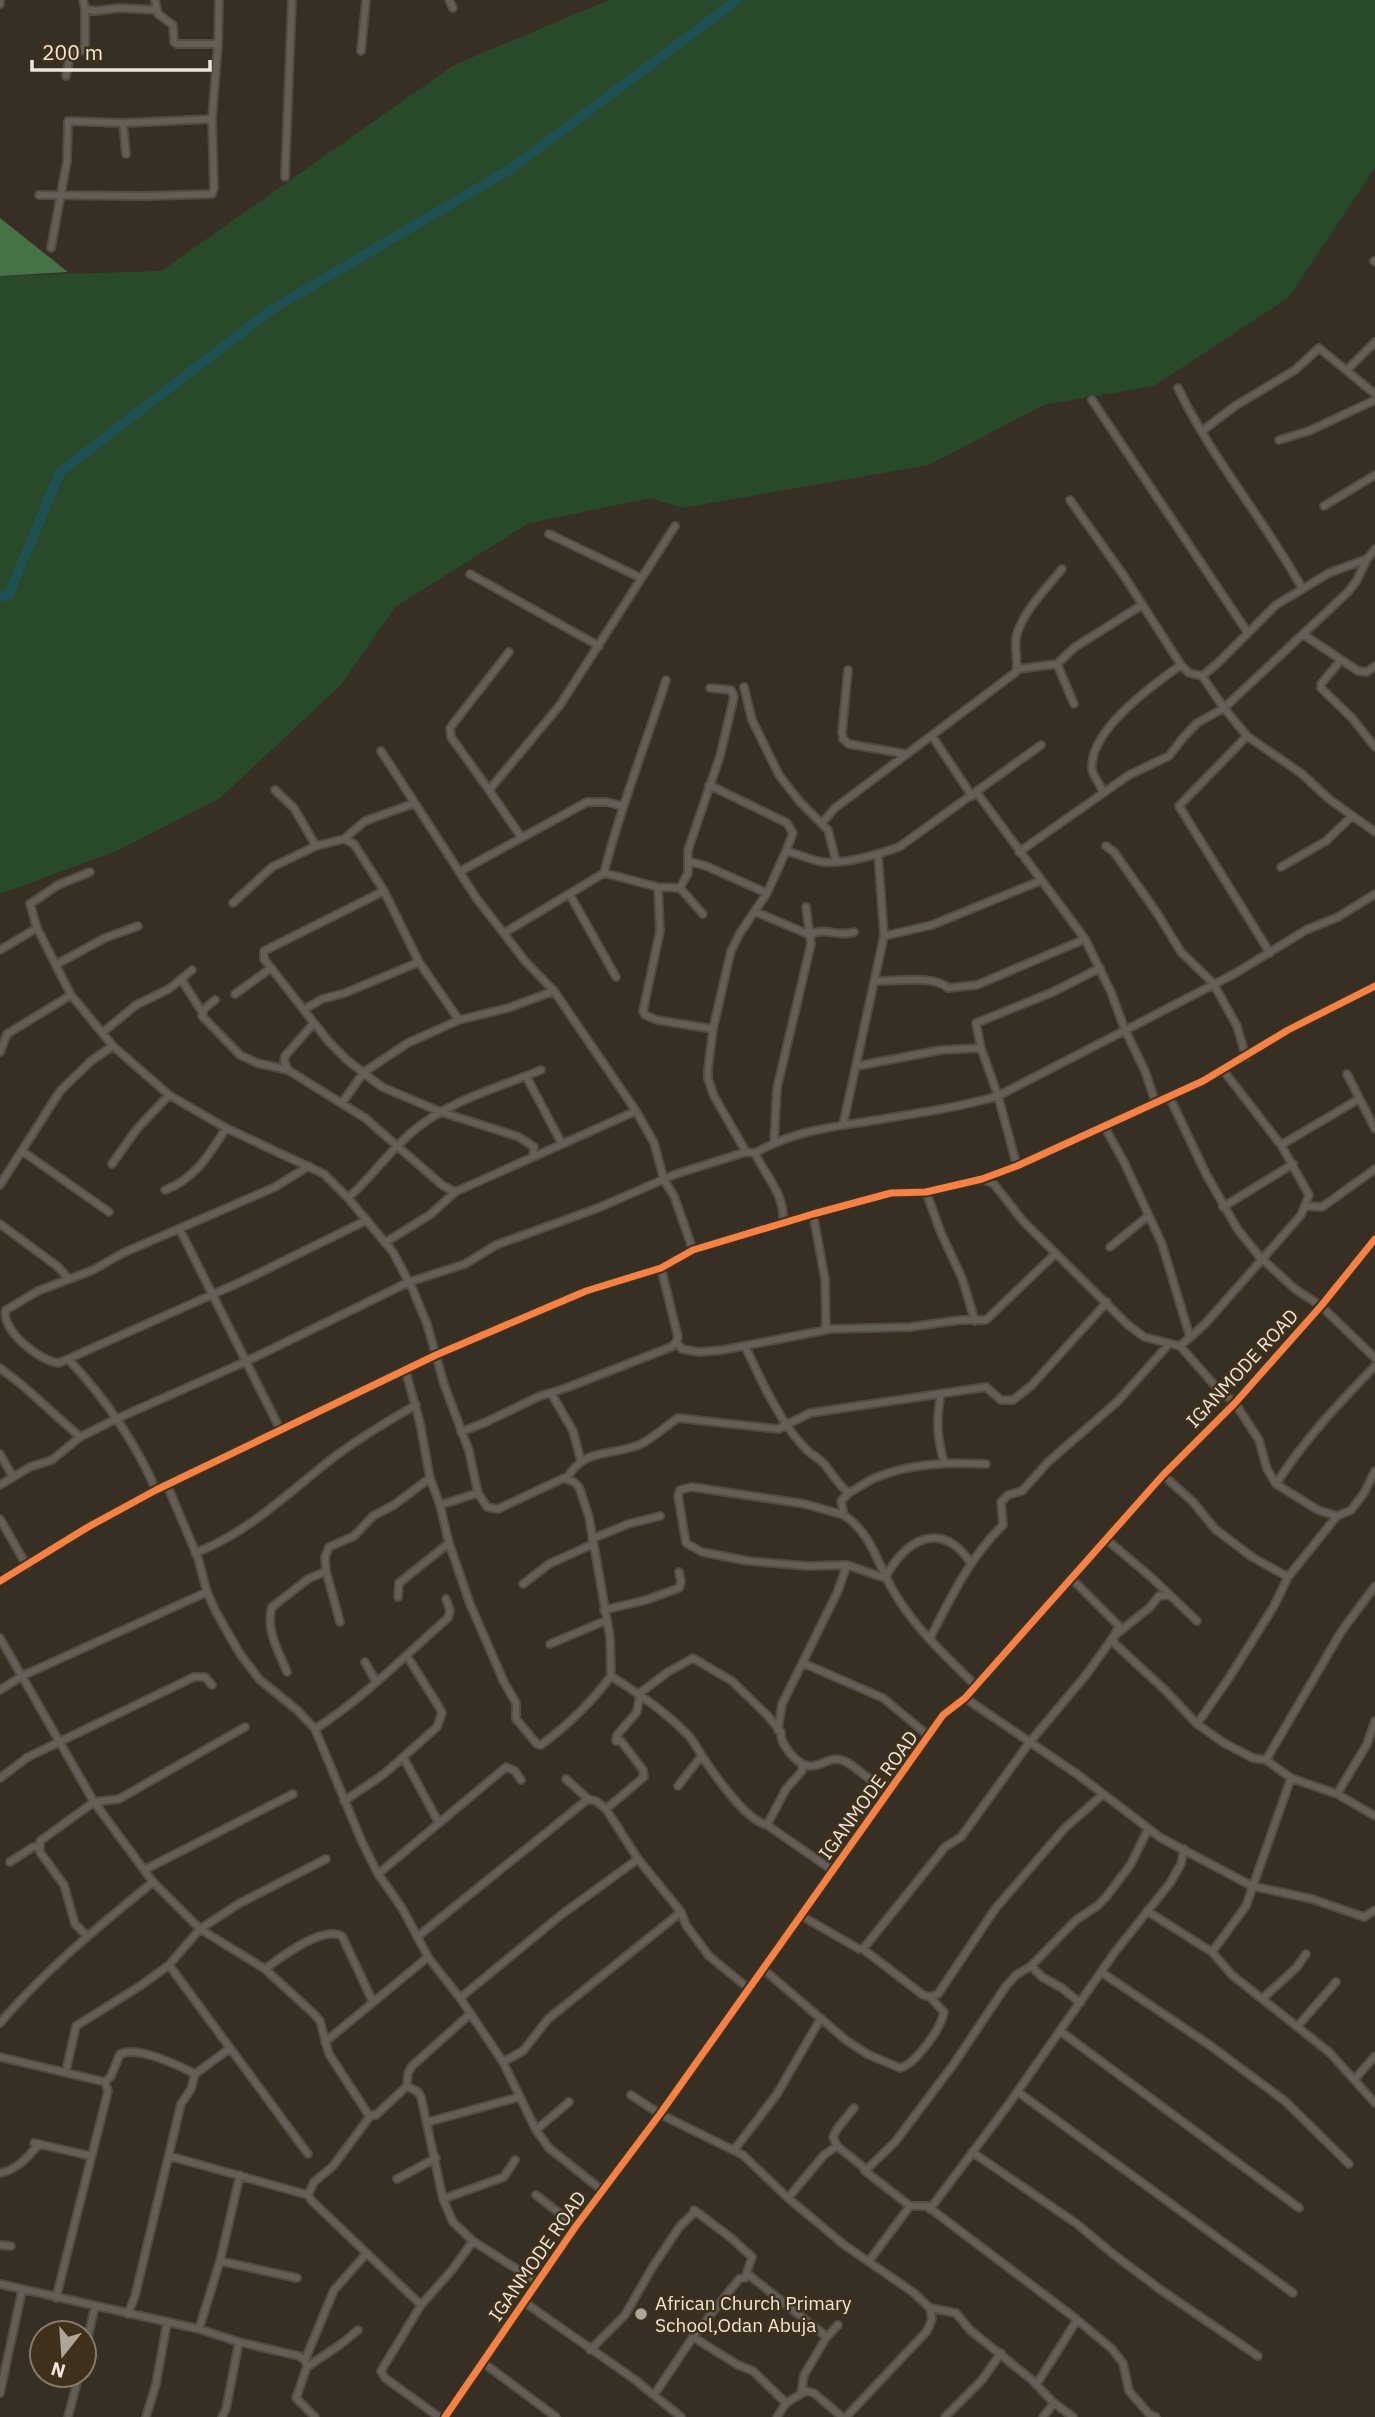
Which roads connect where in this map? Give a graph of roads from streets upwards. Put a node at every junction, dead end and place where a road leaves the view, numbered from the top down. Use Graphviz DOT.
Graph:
graph roads {
  1 [pos="83,0"];
  2 [pos="155,0"];
  3 [pos="219,0"];
  4 [pos="292,0"];
  5 [pos="366,0"];
  6 [pos="449,0"];
  7 [pos="453,8"];
  8 [pos="85,9"];
  9 [pos="157,10"];
  10 [pos="218,44"];
  11 [pos="361,51"];
  12 [pos="66,76"];
  13 [pos="212,119"];
  14 [pos="123,122"];
  15 [pos="126,154"];
  16 [pos="285,177"];
  17 [pos="39,195"];
  18 [pos="61,197"];
  19 [pos="51,248"];
  20 [pos="1375,343"];
  21 [pos="1347,370"];
  22 [pos="1178,387"];
  23 [pos="1375,394"];
  24 [pos="1092,400"];
  25 [pos="1375,400"];
  26 [pos="1202,431"];
  27 [pos="1279,440"];
  28 [pos="1375,475"];
  29 [pos="1069,500"];
  30 [pos="1324,506"];
  31 [pos="675,526"];
  32 [pos="549,534"];
  33 [pos="1375,549"];
  34 [pos="1367,559"];
  35 [pos="1062,569"];
  36 [pos="470,574"];
  37 [pos="641,578"];
  38 [pos="1302,588"];
  39 [pos="1142,605"];
  40 [pos="1248,633"];
  41 [pos="1304,635"];
  42 [pos="599,646"];
  43 [pos="509,652"];
  44 [pos="1341,660"];
  45 [pos="1057,664"];
  46 [pos="1181,664"];
  47 [pos="1375,666"];
  48 [pos="1018,669"];
  49 [pos="848,670"];
  50 [pos="1202,676"];
  51 [pos="666,680"];
  52 [pos="744,687"];
  53 [pos="710,688"];
  54 [pos="1074,704"];
  55 [pos="1224,708"];
  56 [pos="932,736"];
  57 [pos="1247,736"];
  58 [pos="1041,746"];
  59 [pos="1375,747"];
  60 [pos="381,751"];
  61 [pos="906,754"];
  62 [pos="709,785"];
  63 [pos="275,790"];
  64 [pos="489,790"];
  65 [pos="1103,793"];
  66 [pos="974,795"];
  67 [pos="415,803"];
  68 [pos="622,806"];
  69 [pos="1352,816"];
  70 [pos="823,822"];
  71 [pos="1375,832"];
  72 [pos="521,837"];
  73 [pos="344,839"];
  74 [pos="316,846"];
  75 [pos="1106,846"];
  76 [pos="786,851"];
  77 [pos="1019,852"];
  78 [pos="878,855"];
  79 [pos="688,861"];
  80 [pos="836,861"];
  81 [pos="1281,867"];
  82 [pos="90,872"];
  83 [pos="459,872"];
  84 [pos="604,873"];
  85 [pos="1040,881"];
  86 [pos="658,887"];
  87 [pos="680,888"];
  88 [pos="384,891"];
  89 [pos="767,893"];
  90 [pos="1375,894"];
  91 [pos="570,895"];
  92 [pos="233,903"];
  93 [pos="806,907"];
  94 [pos="756,912"];
  95 [pos="703,914"];
  96 [pos="138,926"];
  97 [pos="37,928"];
  98 [pos="855,932"];
  99 [pos="504,933"];
  100 [pos="810,935"];
  101 [pos="884,936"];
  102 [pos="1085,939"];
  103 [pos="0,950"];
  104 [pos="1270,953"];
  105 [pos="419,962"];
  106 [pos="57,964"];
  107 [pos="271,968"];
  108 [pos="1100,968"];
  109 [pos="192,970"];
  110 [pos="615,977"];
  111 [pos="181,979"];
  112 [pos="875,981"];
  113 [pos="1213,984"];
  114 [pos="1375,986"];
  115 [pos="554,991"];
  116 [pos="235,994"];
  117 [pos="71,995"];
  118 [pos="215,1000"];
  119 [pos="305,1009"];
  120 [pos="202,1012"];
  121 [pos="459,1020"];
  122 [pos="313,1024"];
  123 [pos="713,1029"];
  124 [pos="1125,1030"];
  125 [pos="102,1033"];
  126 [pos="113,1045"];
  127 [pos="981,1048"];
  128 [pos="0,1052"];
  129 [pos="1246,1056"];
  130 [pos="857,1066"];
  131 [pos="288,1070"];
  132 [pos="541,1070"];
  133 [pos="1223,1070"];
  134 [pos="365,1072"];
  135 [pos="1347,1074"];
  136 [pos="526,1076"];
  137 [pos="169,1095"];
  138 [pos="1169,1096"];
  139 [pos="998,1097"];
  140 [pos="1359,1099"];
  141 [pos="1155,1101"];
  142 [pos="342,1103"];
  143 [pos="636,1111"];
  144 [pos="441,1112"];
  145 [pos="844,1125"];
  146 [pos="1104,1126"];
  147 [pos="226,1128"];
  148 [pos="1375,1129"];
  149 [pos="774,1142"];
  150 [pos="398,1144"];
  151 [pos="562,1144"];
  152 [pos="1281,1146"];
  153 [pos="22,1152"];
  154 [pos="746,1152"];
  155 [pos="755,1153"];
  156 [pos="533,1156"];
  157 [pos="112,1164"];
  158 [pos="1293,1164"];
  159 [pos="309,1166"];
  160 [pos="1017,1166"];
  161 [pos="1375,1169"];
  162 [pos="982,1178"];
  163 [pos="664,1180"];
  164 [pos="0,1185"];
  165 [pos="164,1190"];
  166 [pos="455,1192"];
  167 [pos="926,1192"];
  168 [pos="1309,1195"];
  169 [pos="348,1198"];
  170 [pos="1306,1206"];
  171 [pos="1223,1207"];
  172 [pos="1317,1207"];
  173 [pos="109,1212"];
  174 [pos="813,1213"];
  175 [pos="1148,1216"];
  176 [pos="367,1220"];
  177 [pos="783,1222"];
  178 [pos="0,1224"];
  179 [pos="180,1230"];
  180 [pos="1375,1239"];
  181 [pos="386,1242"];
  182 [pos="1110,1247"];
  183 [pos="693,1250"];
  184 [pos="1055,1254"];
  185 [pos="1262,1258"];
  186 [pos="661,1268"];
  187 [pos="68,1278"];
  188 [pos="409,1283"];
  189 [pos="214,1294"];
  190 [pos="1107,1302"];
  191 [pos="1321,1306"];
  192 [pos="2,1311"];
  193 [pos="975,1321"];
  194 [pos="823,1330"];
  195 [pos="1190,1337"];
  196 [pos="676,1342"];
  197 [pos="1169,1344"];
  198 [pos="745,1346"];
  199 [pos="1180,1346"];
  200 [pos="436,1355"];
  201 [pos="1375,1358"];
  202 [pos="69,1360"];
  203 [pos="247,1361"];
  204 [pos="1375,1366"];
  205 [pos="0,1368"];
  206 [pos="405,1369"];
  207 [pos="551,1393"];
  208 [pos="941,1394"];
  209 [pos="1236,1403"];
  210 [pos="416,1405"];
  211 [pos="116,1419"];
  212 [pos="788,1424"];
  213 [pos="280,1429"];
  214 [pos="461,1432"];
  215 [pos="80,1437"];
  216 [pos="0,1454"];
  217 [pos="581,1461"];
  218 [pos="944,1462"];
  219 [pos="986,1464"];
  220 [pos="1375,1471"];
  221 [pos="1163,1475"];
  222 [pos="13,1477"];
  223 [pos="430,1478"];
  224 [pos="567,1478"];
  225 [pos="1276,1484"];
  226 [pos="0,1485"];
  227 [pos="167,1485"];
  228 [pos="156,1490"];
  229 [pos="478,1493"];
  230 [pos="849,1493"];
  231 [pos="440,1504"];
  232 [pos="844,1515"];
  233 [pos="660,1516"];
  234 [pos="1337,1516"];
  235 [pos="0,1519"];
  236 [pos="1106,1539"];
  237 [pos="592,1541"];
  238 [pos="449,1543"];
  239 [pos="195,1553"];
  240 [pos="971,1563"];
  241 [pos="847,1565"];
  242 [pos="27,1566"];
  243 [pos="326,1571"];
  244 [pos="679,1572"];
  245 [pos="1288,1577"];
  246 [pos="885,1578"];
  247 [pos="1071,1578"];
  248 [pos="0,1581"];
  249 [pos="523,1584"];
  250 [pos="1375,1587"];
  251 [pos="207,1592"];
  252 [pos="1169,1595"];
  253 [pos="398,1597"];
  254 [pos="446,1599"];
  255 [pos="604,1610"];
  256 [pos="607,1620"];
  257 [pos="1197,1621"];
  258 [pos="340,1622"];
  259 [pos="1114,1636"];
  260 [pos="0,1637"];
  261 [pos="930,1638"];
  262 [pos="550,1644"];
  263 [pos="407,1656"];
  264 [pos="365,1662"];
  265 [pos="803,1663"];
  266 [pos="287,1672"];
  267 [pos="22,1676"];
  268 [pos="611,1676"];
  269 [pos="376,1682"];
  270 [pos="212,1685"];
  271 [pos="975,1685"];
  272 [pos="0,1690"];
  273 [pos="640,1693"];
  274 [pos="965,1698"];
  275 [pos="1375,1721"];
  276 [pos="1197,1724"];
  277 [pos="245,1727"];
  278 [pos="315,1730"];
  279 [pos="778,1730"];
  280 [pos="929,1736"];
  281 [pos="1029,1743"];
  282 [pos="59,1744"];
  283 [pos="403,1757"];
  284 [pos="705,1760"];
  285 [pos="1266,1760"];
  286 [pos="802,1764"];
  287 [pos="1291,1777"];
  288 [pos="0,1778"];
  289 [pos="566,1779"];
  290 [pos="521,1780"];
  291 [pos="678,1786"];
  292 [pos="893,1787"];
  293 [pos="293,1794"];
  294 [pos="1337,1794"];
  295 [pos="1102,1795"];
  296 [pos="588,1799"];
  297 [pos="94,1801"];
  298 [pos="344,1801"];
  299 [pos="606,1809"];
  300 [pos="1375,1816"];
  301 [pos="439,1823"];
  302 [pos="767,1825"];
  303 [pos="1148,1829"];
  304 [pos="38,1847"];
  305 [pos="1184,1849"];
  306 [pos="326,1859"];
  307 [pos="638,1859"];
  308 [pos="10,1863"];
  309 [pos="144,1870"];
  310 [pos="832,1871"];
  311 [pos="378,1874"];
  312 [pos="153,1882"];
  313 [pos="1252,1886"];
  314 [pos="1375,1910"];
  315 [pos="681,1912"];
  316 [pos="1147,1912"];
  317 [pos="800,1915"];
  318 [pos="200,1929"];
  319 [pos="86,1936"];
  320 [pos="416,1937"];
  321 [pos="863,1949"];
  322 [pos="1212,1952"];
  323 [pos="1306,1954"];
  324 [pos="428,1958"];
  325 [pos="169,1965"];
  326 [pos="1031,1966"];
  327 [pos="265,1969"];
  328 [pos="763,1969"];
  329 [pos="1101,1972"];
  330 [pos="1336,1982"];
  331 [pos="748,1988"];
  332 [pos="930,1997"];
  333 [pos="460,1998"];
  334 [pos="1262,1999"];
  335 [pos="373,2002"];
  336 [pos="1080,2003"];
  337 [pos="469,2015"];
  338 [pos="821,2018"];
  339 [pos="0,2022"];
  340 [pos="1297,2027"];
  341 [pos="1060,2031"];
  342 [pos="325,2042"];
  343 [pos="229,2049"];
  344 [pos="1375,2056"];
  345 [pos="0,2057"];
  346 [pos="503,2062"];
  347 [pos="66,2071"];
  348 [pos="195,2074"];
  349 [pos="1355,2079"];
  350 [pos="105,2082"];
  351 [pos="407,2086"];
  352 [pos="1018,2092"];
  353 [pos="631,2095"];
  354 [pos="519,2097"];
  355 [pos="569,2102"];
  356 [pos="1375,2103"];
  357 [pos="854,2108"];
  358 [pos="660,2114"];
  359 [pos="371,2115"];
  360 [pos="428,2122"];
  361 [pos="536,2130"];
  362 [pos="837,2146"];
  363 [pos="734,2150"];
  364 [pos="972,2152"];
  365 [pos="308,2154"];
  366 [pos="91,2156"];
  367 [pos="169,2156"];
  368 [pos="436,2158"];
  369 [pos="515,2160"];
  370 [pos="1349,2164"];
  371 [pos="865,2172"];
  372 [pos="0,2173"];
  373 [pos="240,2175"];
  374 [pos="397,2179"];
  375 [pos="603,2190"];
  376 [pos="309,2195"];
  377 [pos="536,2195"];
  378 [pos="788,2198"];
  379 [pos="443,2199"];
  380 [pos="910,2206"];
  381 [pos="1299,2208"];
  382 [pos="930,2209"];
  383 [pos="576,2226"];
  384 [pos="473,2241"];
  385 [pos="0,2245"];
  386 [pos="11,2246"];
  387 [pos="366,2254"];
  388 [pos="220,2261"];
  389 [pos="869,2261"];
  390 [pos="297,2278"];
  391 [pos="745,2278"];
  392 [pos="537,2282"];
  393 [pos="0,2284"];
  394 [pos="22,2291"];
  395 [pos="1293,2293"];
  396 [pos="56,2298"];
  397 [pos="524,2302"];
  398 [pos="421,2305"];
  399 [pos="95,2306"];
  400 [pos="930,2308"];
  401 [pos="128,2314"];
  402 [pos="92,2319"];
  403 [pos="1077,2320"];
  404 [pos="167,2323"];
  405 [pos="838,2325"];
  406 [pos="199,2329"];
  407 [pos="358,2330"];
  408 [pos="693,2337"];
  409 [pos="826,2338"];
  410 [pos="239,2342"];
  411 [pos="590,2350"];
  412 [pos="1001,2353"];
  413 [pos="1258,2356"];
  414 [pos="482,2362"];
  415 [pos="306,2363"];
  416 [pos="1036,2385"];
  417 [pos="75,2389"];
  418 [pos="0,2393"];
  419 [pos="801,2393"];
  420 [pos="654,2395"];
  421 [pos="786,2403"];
  422 [pos="1054,2403"];
  423 [pos="450,2416"];
  424 [pos="68,2417"];
  425 [pos="146,2417"];
  426 [pos="222,2417"];
  427 [pos="315,2417"];
  428 [pos="439,2417"];
  429 [pos="556,2417"];
  430 [pos="681,2417"];
  431 [pos="777,2417"];
  432 [pos="844,2417"];
  433 [pos="945,2417"];
  434 [pos="1043,2417"];
  435 [pos="1073,2417"];
  436 [pos="1156,2417"];
  1 -- 8 [label="street"];
  2 -- 9 [label="street"];
  3 -- 10 [label="street"];
  4 -- 16 [label="street"];
  5 -- 11 [label="street"];
  6 -- 7 [label="street"];
  8 -- 9 [label="street"];
  8 -- 12 [label="street"];
  9 -- 10 [label="street"];
  10 -- 13 [label="street"];
  13 -- 14 [label="street"];
  13 -- 18 [label="street"];
  14 -- 15 [label="street"];
  14 -- 18 [label="street"];
  17 -- 18 [label="street"];
  18 -- 19 [label="street"];
  20 -- 21 [label="street"];
  21 -- 23 [label="street"];
  21 -- 26 [label="street"];
  22 -- 26 [label="street"];
  24 -- 40 [label="street"];
  25 -- 27 [label="street"];
  26 -- 38 [label="street"];
  28 -- 30 [label="street"];
  29 -- 39 [label="street"];
  31 -- 37 [label="street"];
  32 -- 37 [label="street"];
  33 -- 34 [label="street"];
  34 -- 38 [label="street"];
  34 -- 41 [label="street"];
  35 -- 48 [label="street"];
  36 -- 42 [label="street"];
  37 -- 42 [label="street"];
  38 -- 40 [label="street"];
  39 -- 45 [label="street"];
  39 -- 46 [label="street"];
  40 -- 50 [label="street"];
  41 -- 44 [label="street"];
  41 -- 55 [label="street"];
  42 -- 64 [label="street"];
  43 -- 64 [label="street"];
  44 -- 47 [label="street"];
  44 -- 59 [label="street"];
  45 -- 48 [label="street"];
  45 -- 54 [label="street"];
  46 -- 50 [label="street"];
  46 -- 65 [label="street"];
  48 -- 56 [label="street"];
  49 -- 61 [label="street"];
  50 -- 55 [label="street"];
  51 -- 68 [label="street"];
  52 -- 70 [label="street"];
  53 -- 62 [label="street"];
  55 -- 57 [label="street"];
  55 -- 65 [label="street"];
  56 -- 61 [label="street"];
  56 -- 66 [label="street"];
  57 -- 69 [label="street"];
  57 -- 104 [label="street"];
  58 -- 66 [label="street"];
  60 -- 67 [label="street"];
  61 -- 70 [label="street"];
  62 -- 76 [label="street"];
  62 -- 79 [label="street"];
  63 -- 74 [label="street"];
  64 -- 72 [label="street"];
  65 -- 77 [label="street"];
  66 -- 77 [label="street"];
  66 -- 78 [label="street"];
  67 -- 73 [label="street"];
  67 -- 83 [label="street"];
  68 -- 72 [label="street"];
  68 -- 84 [label="street"];
  69 -- 71 [label="street"];
  69 -- 81 [label="street"];
  70 -- 80 [label="street"];
  72 -- 83 [label="street"];
  73 -- 74 [label="street"];
  73 -- 88 [label="street"];
  74 -- 92 [label="street"];
  75 -- 113 [label="street"];
  76 -- 80 [label="street"];
  76 -- 89 [label="street"];
  77 -- 85 [label="street"];
  78 -- 80 [label="street"];
  78 -- 101 [label="street"];
  79 -- 87 [label="street"];
  79 -- 89 [label="street"];
  82 -- 97 [label="street"];
  83 -- 99 [label="street"];
  84 -- 86 [label="street"];
  84 -- 91 [label="street"];
  85 -- 101 [label="street"];
  85 -- 102 [label="street"];
  86 -- 87 [label="street"];
  86 -- 123 [label="street"];
  87 -- 95 [label="street"];
  88 -- 105 [label="street"];
  88 -- 107 [label="street"];
  89 -- 94 [label="street"];
  90 -- 104 [label="street"];
  91 -- 99 [label="street"];
  91 -- 110 [label="street"];
  93 -- 100 [label="street"];
  94 -- 100 [label="street"];
  94 -- 123 [label="street"];
  96 -- 106 [label="street"];
  97 -- 103 [label="street"];
  97 -- 106 [label="street"];
  98 -- 100 [label="street"];
  99 -- 115 [label="street"];
  100 -- 149 [label="street"];
  101 -- 112 [label="street"];
  102 -- 108 [label="street"];
  102 -- 112 [label="street"];
  104 -- 113 [label="street"];
  105 -- 119 [label="street"];
  105 -- 121 [label="street"];
  106 -- 117 [label="street"];
  107 -- 116 [label="street"];
  107 -- 119 [label="street"];
  108 -- 124 [label="street"];
  108 -- 127 [label="street"];
  109 -- 111 [label="street"];
  111 -- 120 [label="street"];
  111 -- 125 [label="street"];
  112 -- 130 [label="street"];
  113 -- 124 [label="street"];
  113 -- 129 [label="street"];
  114 -- 129 [label="street"];
  115 -- 121 [label="street"];
  115 -- 143 [label="street"];
  117 -- 125 [label="street"];
  117 -- 128 [label="street"];
  118 -- 120 [label="street"];
  119 -- 122 [label="street"];
  120 -- 131 [label="street"];
  121 -- 134 [label="street"];
  122 -- 131 [label="street"];
  122 -- 134 [label="street"];
  123 -- 154 [label="street"];
  124 -- 139 [label="street"];
  124 -- 141 [label="street"];
  125 -- 126 [label="street"];
  126 -- 137 [label="street"];
  126 -- 153 [label="street"];
  127 -- 130 [label="street"];
  127 -- 139 [label="street"];
  129 -- 133 [label="street"];
  130 -- 145 [label="street"];
  131 -- 142 [label="street"];
  132 -- 136 [label="street"];
  133 -- 138 [label="street"];
  133 -- 152 [label="street"];
  134 -- 142 [label="street"];
  134 -- 144 [label="street"];
  135 -- 140 [label="street"];
  136 -- 144 [label="street"];
  136 -- 151 [label="street"];
  137 -- 147 [label="street"];
  137 -- 157 [label="street"];
  138 -- 141 [label="street"];
  138 -- 171 [label="street"];
  139 -- 145 [label="street"];
  139 -- 160 [label="street"];
  140 -- 148 [label="street"];
  140 -- 152 [label="street"];
  141 -- 146 [label="street"];
  142 -- 150 [label="street"];
  143 -- 151 [label="street"];
  143 -- 163 [label="street"];
  144 -- 150 [label="street"];
  144 -- 156 [label="street"];
  145 -- 149 [label="street"];
  146 -- 160 [label="street"];
  146 -- 175 [label="street"];
  147 -- 159 [label="street"];
  147 -- 165 [label="street"];
  149 -- 155 [label="street"];
  150 -- 166 [label="street"];
  150 -- 169 [label="street"];
  151 -- 156 [label="street"];
  152 -- 158 [label="street"];
  153 -- 164 [label="street"];
  153 -- 173 [label="street"];
  154 -- 155 [label="street"];
  154 -- 163 [label="street"];
  155 -- 177 [label="street"];
  156 -- 166 [label="street"];
  158 -- 168 [label="street"];
  158 -- 171 [label="street"];
  159 -- 169 [label="street"];
  159 -- 179 [label="street"];
  160 -- 162 [label="street"];
  161 -- 172 [label="street"];
  162 -- 167 [label="street"];
  162 -- 184 [label="street"];
  163 -- 183 [label="street"];
  163 -- 188 [label="street"];
  166 -- 181 [label="street"];
  167 -- 174 [label="street"];
  167 -- 193 [label="street"];
  168 -- 170 [label="street"];
  168 -- 172 [label="street"];
  169 -- 176 [label="street"];
  170 -- 172 [label="street"];
  170 -- 185 [label="street"];
  171 -- 185 [label="street"];
  174 -- 177 [label="street"];
  174 -- 194 [label="street"];
  175 -- 182 [label="street"];
  175 -- 195 [label="street"];
  176 -- 181 [label="street"];
  176 -- 189 [label="street"];
  177 -- 183 [label="street"];
  178 -- 187 [label="street"];
  179 -- 187 [label="street"];
  179 -- 189 [label="street"];
  180 -- 191 [label="street, IGANMODE ROAD"];
  181 -- 188 [label="street"];
  183 -- 186 [label="street"];
  184 -- 190 [label="street"];
  184 -- 193 [label="street"];
  185 -- 191 [label="street"];
  185 -- 195 [label="street"];
  186 -- 196 [label="street"];
  186 -- 200 [label="street"];
  187 -- 192 [label="street"];
  188 -- 200 [label="street"];
  188 -- 203 [label="street"];
  189 -- 202 [label="street"];
  189 -- 203 [label="street"];
  190 -- 197 [label="street"];
  190 -- 208 [label="street"];
  191 -- 201 [label="street"];
  191 -- 209 [label="street, IGANMODE ROAD"];
  192 -- 202 [label="street"];
  193 -- 194 [label="street"];
  194 -- 198 [label="street"];
  195 -- 199 [label="street"];
  196 -- 198 [label="street"];
  196 -- 207 [label="street"];
  197 -- 199 [label="street"];
  197 -- 240 [label="street"];
  198 -- 212 [label="street"];
  199 -- 209 [label="street"];
  200 -- 206 [label="street"];
  200 -- 214 [label="street"];
  202 -- 211 [label="street"];
  203 -- 211 [label="street"];
  203 -- 213 [label="street"];
  204 -- 225 [label="street"];
  205 -- 215 [label="street"];
  206 -- 210 [label="street"];
  206 -- 213 [label="street"];
  207 -- 214 [label="street"];
  207 -- 217 [label="street"];
  208 -- 212 [label="street"];
  208 -- 218 [label="street"];
  209 -- 221 [label="street, IGANMODE ROAD"];
  209 -- 225 [label="street"];
  210 -- 223 [label="street"];
  210 -- 239 [label="street"];
  211 -- 215 [label="street"];
  211 -- 228 [label="street"];
  212 -- 217 [label="street"];
  212 -- 230 [label="street"];
  213 -- 227 [label="street"];
  214 -- 229 [label="street"];
  215 -- 222 [label="street"];
  216 -- 222 [label="street"];
  217 -- 224 [label="street"];
  218 -- 219 [label="street"];
  218 -- 230 [label="street"];
  220 -- 234 [label="street"];
  221 -- 236 [label="street, IGANMODE ROAD"];
  221 -- 245 [label="street"];
  222 -- 226 [label="street"];
  223 -- 231 [label="street"];
  223 -- 243 [label="street"];
  224 -- 229 [label="street"];
  224 -- 237 [label="street"];
  225 -- 234 [label="street"];
  227 -- 228 [label="street"];
  227 -- 239 [label="street"];
  228 -- 242 [label="street"];
  229 -- 231 [label="street"];
  230 -- 232 [label="street"];
  231 -- 238 [label="street"];
  232 -- 241 [label="street"];
  232 -- 246 [label="street"];
  233 -- 237 [label="street"];
  234 -- 245 [label="street"];
  235 -- 242 [label="street"];
  236 -- 247 [label="street, IGANMODE ROAD"];
  236 -- 252 [label="street"];
  237 -- 249 [label="street"];
  237 -- 255 [label="street"];
  238 -- 253 [label="street"];
  238 -- 268 [label="street"];
  239 -- 251 [label="street"];
  240 -- 246 [label="street"];
  240 -- 261 [label="street"];
  241 -- 246 [label="street"];
  241 -- 265 [label="street"];
  242 -- 248 [label="street"];
  243 -- 258 [label="street"];
  243 -- 266 [label="street"];
  244 -- 255 [label="street"];
  245 -- 276 [label="street"];
  246 -- 261 [label="street"];
  247 -- 259 [label="street"];
  247 -- 271 [label="street, IGANMODE ROAD"];
  250 -- 285 [label="street"];
  251 -- 267 [label="street"];
  251 -- 278 [label="street"];
  252 -- 257 [label="street"];
  252 -- 259 [label="street"];
  254 -- 263 [label="street"];
  255 -- 256 [label="street"];
  256 -- 262 [label="street"];
  256 -- 268 [label="street"];
  259 -- 276 [label="street"];
  259 -- 281 [label="street"];
  260 -- 267 [label="street"];
  261 -- 271 [label="street"];
  263 -- 269 [label="street"];
  263 -- 283 [label="street"];
  264 -- 269 [label="street"];
  265 -- 279 [label="street"];
  265 -- 280 [label="street"];
  267 -- 272 [label="street"];
  267 -- 282 [label="street"];
  268 -- 273 [label="street"];
  269 -- 278 [label="street"];
  270 -- 282 [label="street"];
  271 -- 274 [label="street, IGANMODE ROAD"];
  273 -- 279 [label="street"];
  273 -- 284 [label="street"];
  273 -- 299 [label="street"];
  274 -- 280 [label="street, IGANMODE ROAD"];
  274 -- 281 [label="street"];
  275 -- 294 [label="street"];
  276 -- 285 [label="street"];
  277 -- 297 [label="street"];
  278 -- 298 [label="street"];
  279 -- 286 [label="street"];
  280 -- 292 [label="street, IGANMODE ROAD"];
  281 -- 295 [label="street"];
  281 -- 321 [label="street"];
  282 -- 288 [label="street"];
  282 -- 297 [label="street"];
  283 -- 298 [label="street"];
  283 -- 301 [label="street"];
  284 -- 291 [label="street"];
  284 -- 302 [label="street"];
  285 -- 287 [label="street"];
  286 -- 292 [label="street"];
  286 -- 302 [label="street"];
  287 -- 294 [label="street"];
  287 -- 313 [label="street"];
  289 -- 296 [label="street"];
  290 -- 301 [label="street"];
  292 -- 310 [label="street, IGANMODE ROAD"];
  293 -- 309 [label="street"];
  294 -- 300 [label="street"];
  295 -- 303 [label="street"];
  295 -- 332 [label="street"];
  296 -- 299 [label="street"];
  296 -- 320 [label="street"];
  297 -- 304 [label="street"];
  297 -- 309 [label="street"];
  298 -- 311 [label="street"];
  299 -- 307 [label="street"];
  301 -- 311 [label="street"];
  302 -- 310 [label="street"];
  303 -- 305 [label="street"];
  303 -- 326 [label="street"];
  304 -- 308 [label="street"];
  304 -- 319 [label="street"];
  305 -- 313 [label="street"];
  305 -- 316 [label="street"];
  306 -- 318 [label="street"];
  307 -- 315 [label="street"];
  307 -- 333 [label="street"];
  309 -- 312 [label="street"];
  310 -- 317 [label="street, IGANMODE ROAD"];
  311 -- 320 [label="street"];
  312 -- 318 [label="street"];
  312 -- 319 [label="street"];
  313 -- 314 [label="street"];
  313 -- 322 [label="street"];
  315 -- 331 [label="street"];
  315 -- 346 [label="street"];
  316 -- 322 [label="street"];
  316 -- 329 [label="street"];
  317 -- 321 [label="street"];
  317 -- 328 [label="street, IGANMODE ROAD"];
  318 -- 325 [label="street"];
  318 -- 327 [label="street"];
  319 -- 339 [label="street"];
  320 -- 324 [label="street"];
  321 -- 332 [label="street"];
  322 -- 334 [label="street"];
  323 -- 334 [label="street"];
  324 -- 333 [label="street"];
  324 -- 335 [label="street"];
  325 -- 343 [label="street"];
  325 -- 347 [label="street"];
  326 -- 336 [label="street"];
  326 -- 371 [label="street"];
  327 -- 335 [label="street"];
  327 -- 342 [label="street"];
  328 -- 331 [label="street, IGANMODE ROAD"];
  328 -- 338 [label="street"];
  329 -- 336 [label="street"];
  329 -- 370 [label="street"];
  330 -- 340 [label="street"];
  331 -- 358 [label="street, IGANMODE ROAD"];
  332 -- 338 [label="street"];
  333 -- 337 [label="street"];
  334 -- 340 [label="street"];
  335 -- 342 [label="street"];
  336 -- 341 [label="street"];
  337 -- 346 [label="street"];
  337 -- 351 [label="street"];
  338 -- 363 [label="street"];
  340 -- 349 [label="street"];
  341 -- 352 [label="street"];
  341 -- 381 [label="street"];
  342 -- 359 [label="street"];
  343 -- 348 [label="street"];
  343 -- 365 [label="street"];
  344 -- 349 [label="street"];
  345 -- 347 [label="street"];
  346 -- 354 [label="street"];
  347 -- 350 [label="street"];
  348 -- 350 [label="street"];
  348 -- 367 [label="street"];
  349 -- 356 [label="street"];
  350 -- 366 [label="street"];
  351 -- 359 [label="street"];
  351 -- 360 [label="street"];
  352 -- 364 [label="street"];
  352 -- 395 [label="street"];
  353 -- 358 [label="street"];
  354 -- 360 [label="street"];
  354 -- 361 [label="street"];
  355 -- 361 [label="street"];
  357 -- 362 [label="street"];
  358 -- 363 [label="street"];
  358 -- 375 [label="street, IGANMODE ROAD"];
  359 -- 376 [label="street"];
  360 -- 368 [label="street"];
  361 -- 375 [label="street"];
  362 -- 371 [label="street"];
  362 -- 378 [label="street"];
  363 -- 378 [label="street"];
  364 -- 382 [label="street"];
  364 -- 413 [label="street"];
  366 -- 372 [label="street"];
  366 -- 396 [label="street"];
  367 -- 373 [label="street"];
  367 -- 401 [label="street"];
  368 -- 374 [label="street"];
  368 -- 379 [label="street"];
  369 -- 379 [label="street"];
  371 -- 380 [label="street"];
  373 -- 376 [label="street"];
  373 -- 388 [label="street"];
  375 -- 383 [label="street, IGANMODE ROAD"];
  376 -- 387 [label="street"];
  377 -- 383 [label="street"];
  378 -- 389 [label="street"];
  379 -- 384 [label="street"];
  380 -- 382 [label="street"];
  380 -- 389 [label="street"];
  382 -- 403 [label="street"];
  383 -- 392 [label="street, IGANMODE ROAD"];
  384 -- 392 [label="street"];
  384 -- 398 [label="street"];
  385 -- 386 [label="street"];
  387 -- 398 [label="street"];
  387 -- 415 [label="street"];
  388 -- 390 [label="street"];
  388 -- 406 [label="street"];
  389 -- 400 [label="street"];
  391 -- 408 [label="street"];
  391 -- 409 [label="street"];
  391 -- 411 [label="street"];
  392 -- 397 [label="street, IGANMODE ROAD"];
  393 -- 394 [label="street"];
  394 -- 396 [label="street"];
  394 -- 418 [label="street"];
  396 -- 399 [label="street"];
  397 -- 411 [label="street"];
  397 -- 414 [label="street, IGANMODE ROAD"];
  398 -- 428 [label="street"];
  399 -- 401 [label="street"];
  399 -- 402 [label="street"];
  400 -- 412 [label="street"];
  400 -- 432 [label="street"];
  401 -- 404 [label="street"];
  403 -- 416 [label="street"];
  403 -- 436 [label="street"];
  404 -- 406 [label="street"];
  404 -- 425 [label="street"];
  405 -- 409 [label="street"];
  406 -- 410 [label="street"];
  407 -- 415 [label="street"];
  408 -- 420 [label="street"];
  408 -- 421 [label="street"];
  409 -- 419 [label="street"];
  410 -- 415 [label="street"];
  410 -- 426 [label="street"];
  411 -- 420 [label="street"];
  412 -- 416 [label="street"];
  412 -- 433 [label="street"];
  414 -- 423 [label="street, IGANMODE ROAD"];
  414 -- 429 [label="street"];
  415 -- 427 [label="street"];
  416 -- 422 [label="street"];
  417 -- 424 [label="street"];
  419 -- 421 [label="street"];
  419 -- 432 [label="street"];
  420 -- 430 [label="street"];
  421 -- 431 [label="street"];
  422 -- 434 [label="street"];
  422 -- 435 [label="street"];
}
